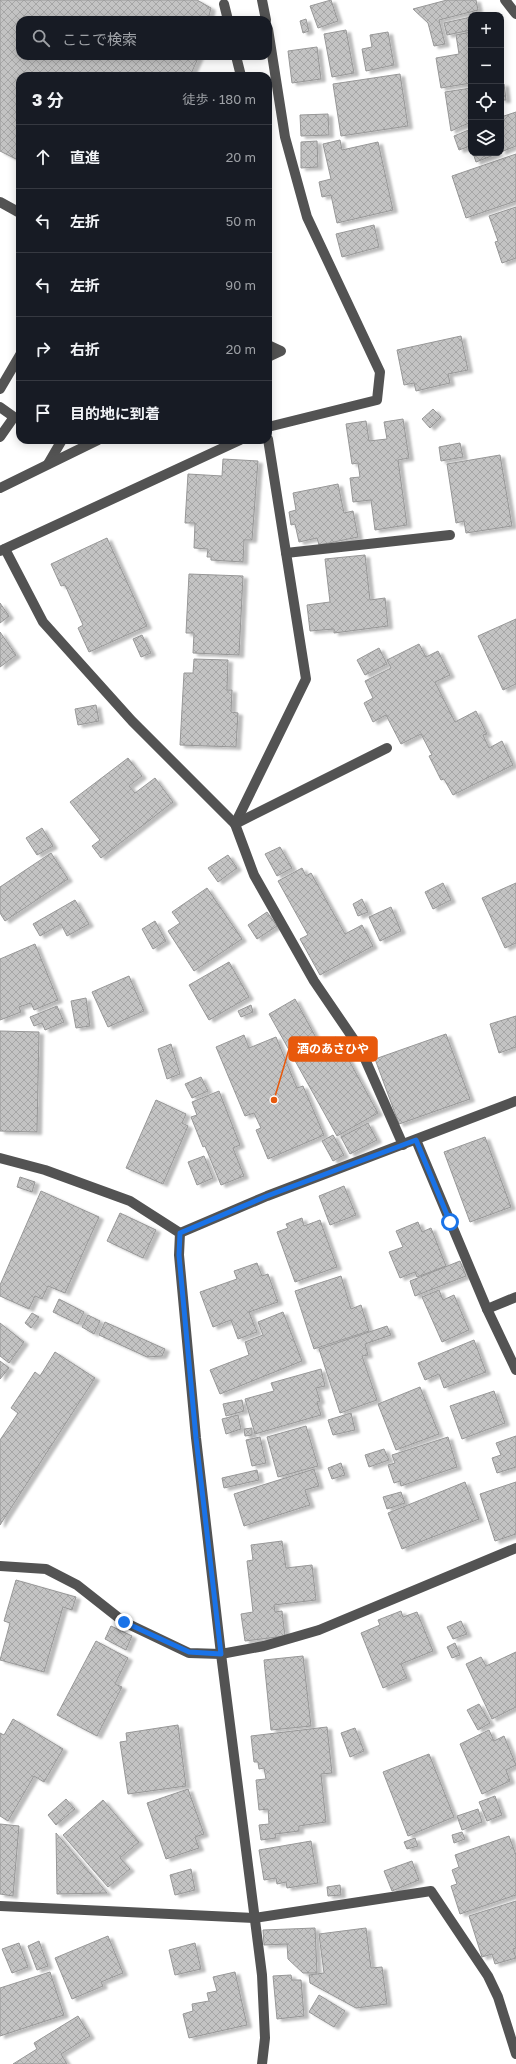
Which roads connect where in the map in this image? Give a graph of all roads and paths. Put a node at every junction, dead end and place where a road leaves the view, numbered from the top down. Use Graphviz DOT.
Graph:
graph roads {
  1 [pos="262,0"];
  2 [pos="505,0"];
  3 [pos="224,4"];
  4 [pos="516,14"];
  5 [pos="227,16"];
  6 [pos="265,16"];
  7 [pos="272,54"];
  8 [pos="237,60"];
  9 [pos="240,72"];
  10 [pos="0,203"];
  11 [pos="16,211"];
  12 [pos="272,347"];
  13 [pos="272,355"];
  14 [pos="16,361"];
  15 [pos="1,384"];
  16 [pos="0,407"];
  17 [pos="272,426"];
  18 [pos="0,438"];
  19 [pos="60,444"];
  20 [pos="90,444"];
  21 [pos="231,444"];
  22 [pos="269,444"];
  23 [pos="48,464"];
  24 [pos="0,488"];
  25 [pos="450,535"];
  26 [pos="3,550"];
  27 [pos="286,553"];
  28 [pos="386,748"];
  29 [pos="235,824"];
  30 [pos="516,1101"];
  31 [pos="416,1140"];
  32 [pos="403,1145"];
  33 [pos="0,1158"];
  34 [pos="180,1233"];
  35 [pos="516,1298"];
  36 [pos="487,1309"];
  37 [pos="516,1370"];
  38 [pos="516,1548"];
  39 [pos="0,1566"];
  40 [pos="221,1654"];
  41 [pos="0,1906"];
  42 [pos="254,1918"];
  43 [pos="516,2054"];
  44 [pos="262,2064"];
  1 -- 6 [label="street"];
  2 -- 4 [label="street"];
  3 -- 5 [label="street"];
  7 -- 17 [label="street"];
  8 -- 9 [label="street"];
  10 -- 11 [label="street"];
  12 -- 13 [label="street"];
  14 -- 15 [label="street"];
  16 -- 18 [label="street"];
  19 -- 23 [label="street"];
  20 -- 23 [label="street"];
  21 -- 26 [label="street"];
  22 -- 27 [label="street"];
  23 -- 24 [label="street"];
  25 -- 27 [label="street"];
  26 -- 29 [label="street"];
  27 -- 29 [label="street"];
  28 -- 29 [label="street"];
  29 -- 32 [label="street"];
  30 -- 31 [label="street"];
  31 -- 32 [label="street"];
  31 -- 36 [label="street"];
  32 -- 34 [label="street"];
  33 -- 34 [label="street"];
  34 -- 40 [label="street"];
  35 -- 36 [label="street"];
  36 -- 37 [label="street"];
  38 -- 40 [label="street"];
  39 -- 40 [label="street"];
  40 -- 42 [label="street"];
  41 -- 42 [label="street"];
  42 -- 43 [label="street"];
  42 -- 44 [label="street"];
}
